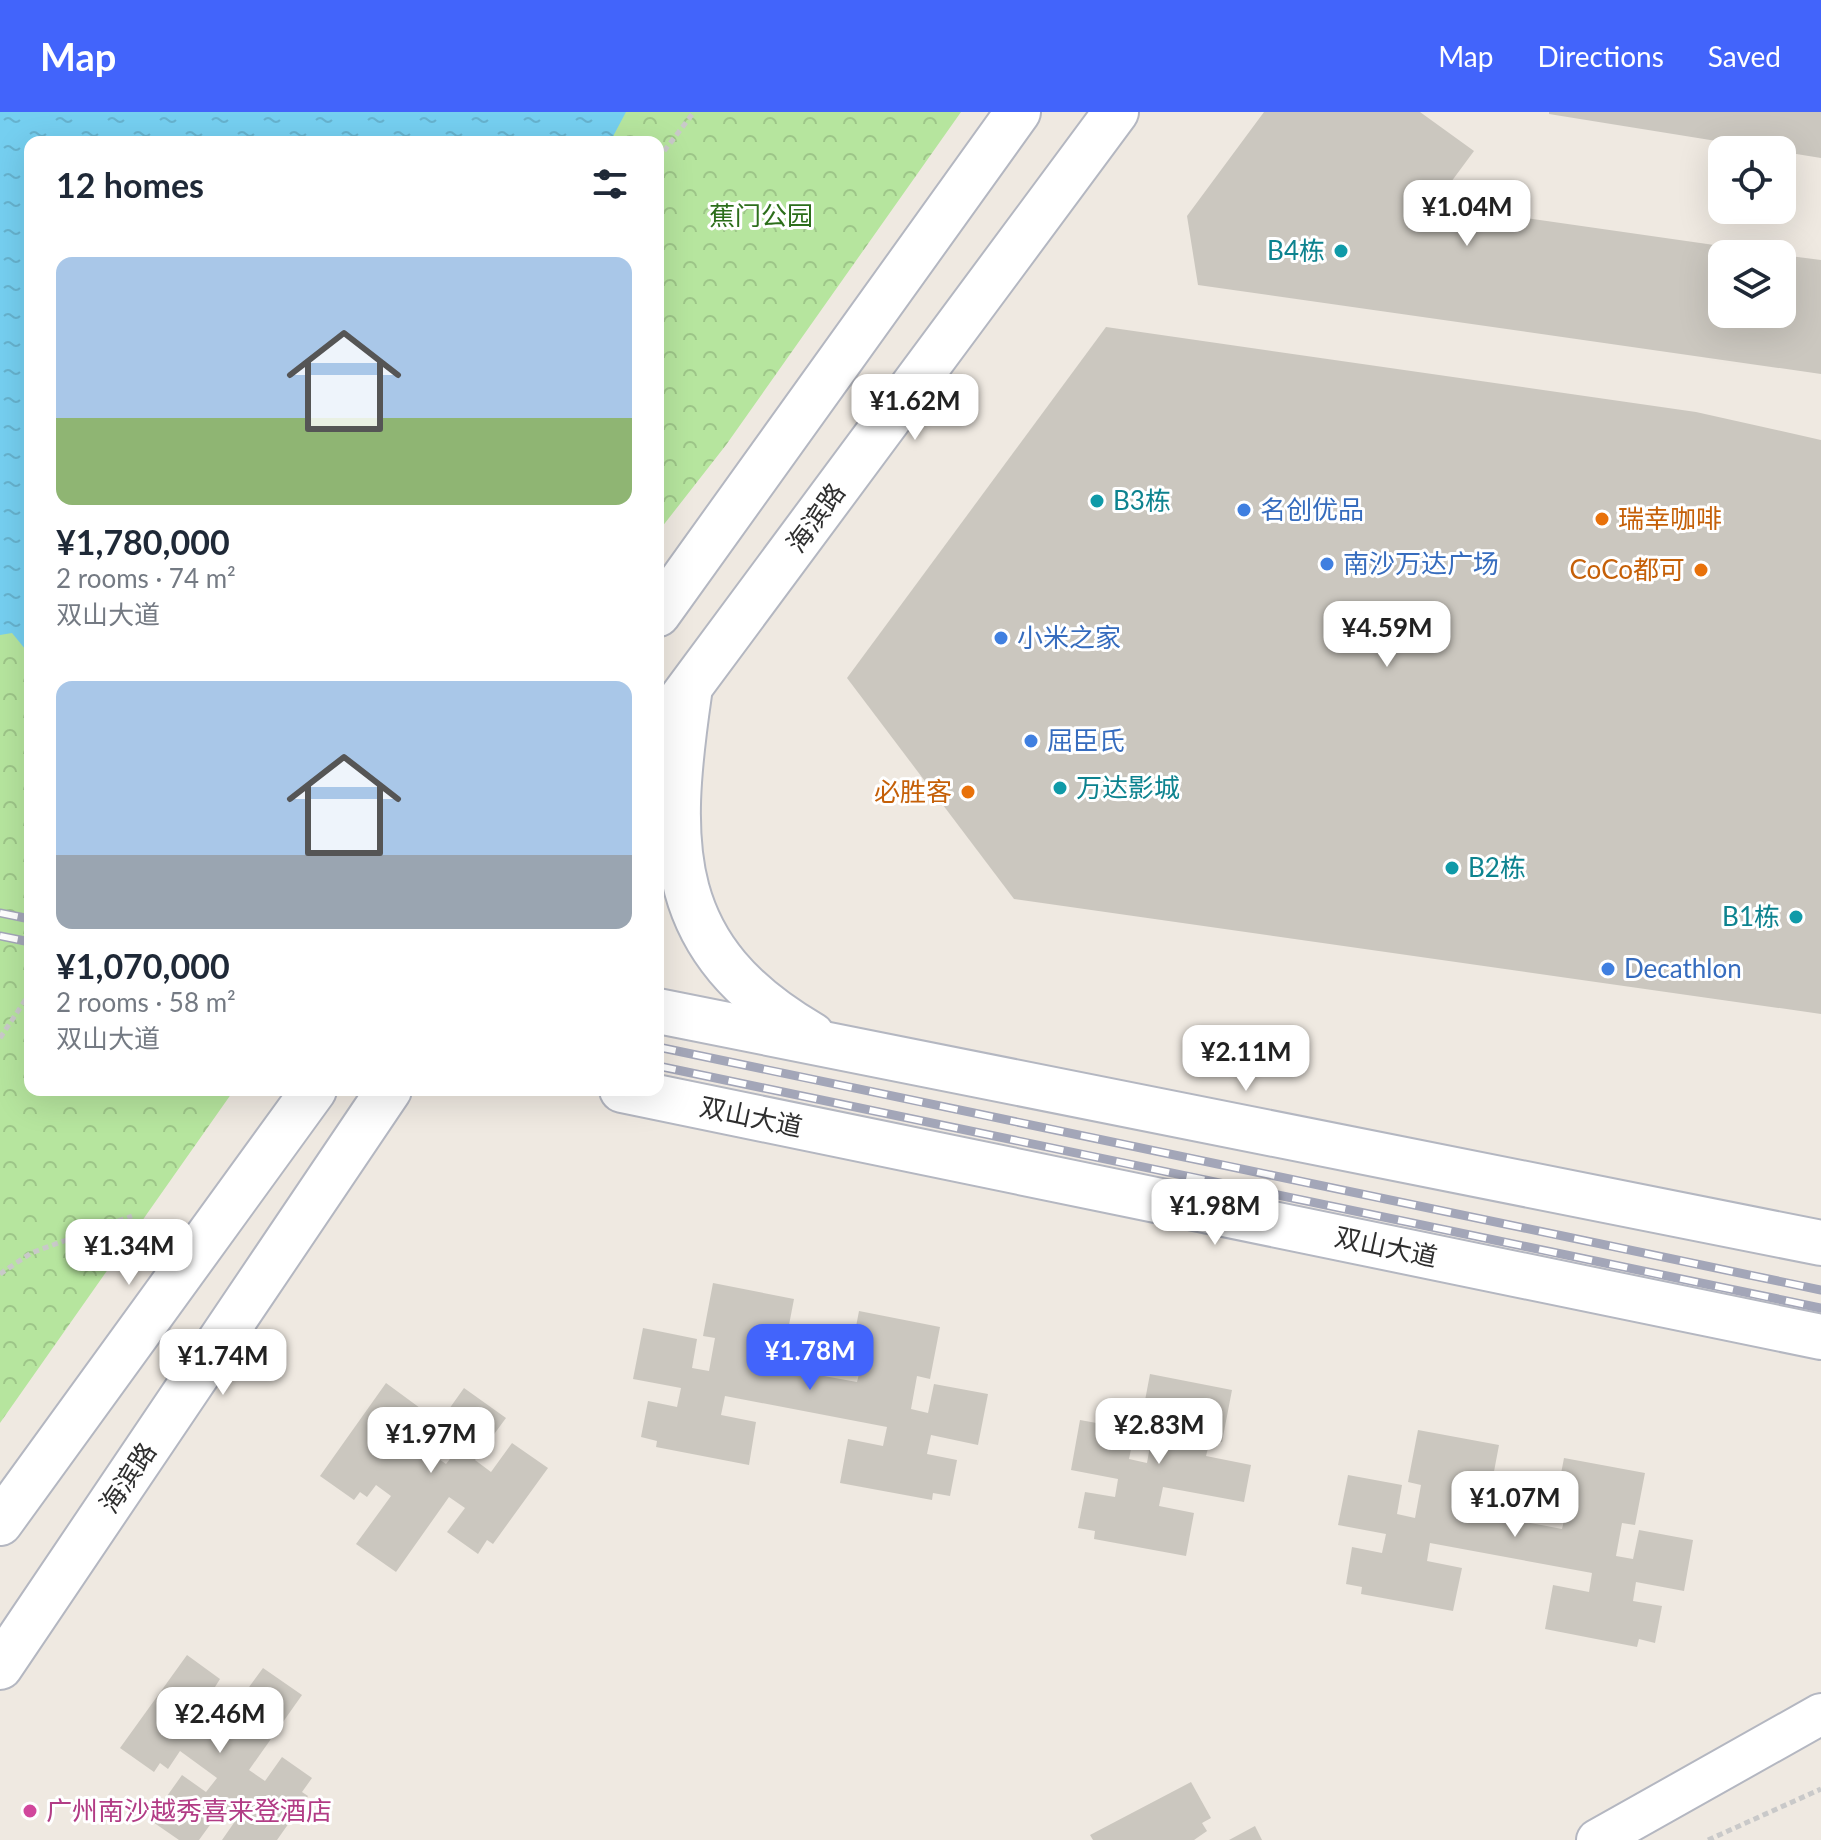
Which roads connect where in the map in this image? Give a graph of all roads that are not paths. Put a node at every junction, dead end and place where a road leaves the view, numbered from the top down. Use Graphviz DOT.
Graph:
graph roads {
  1 [pos="1018,112"];
  2 [pos="1116,112"];
  3 [pos="664,606"];
  4 [pos="690,689"];
  5 [pos="664,722"];
  6 [pos="664,1012"];
  7 [pos="827,1045"];
  8 [pos="310,1096"];
  9 [pos="385,1096"];
  10 [pos="651,1096"];
  11 [pos="1821,1243"];
  12 [pos="1821,1337"];
  13 [pos="0,1523"];
  14 [pos="0,1667"];
  15 [pos="1821,1714"];
  16 [pos="1597,1840"];
  1 -- 3 [label="street"];
  2 -- 4 [label="street, 海滨路"];
  4 -- 5 [label="street, 海滨路"];
  4 -- 7 [label="street"];
  6 -- 7 [label="street"];
  7 -- 11 [label="street"];
  8 -- 13 [label="street"];
  9 -- 14 [label="street, 海滨路"];
  10 -- 12 [label="street, 双山大道"];
  15 -- 16 [label="street"];
}
